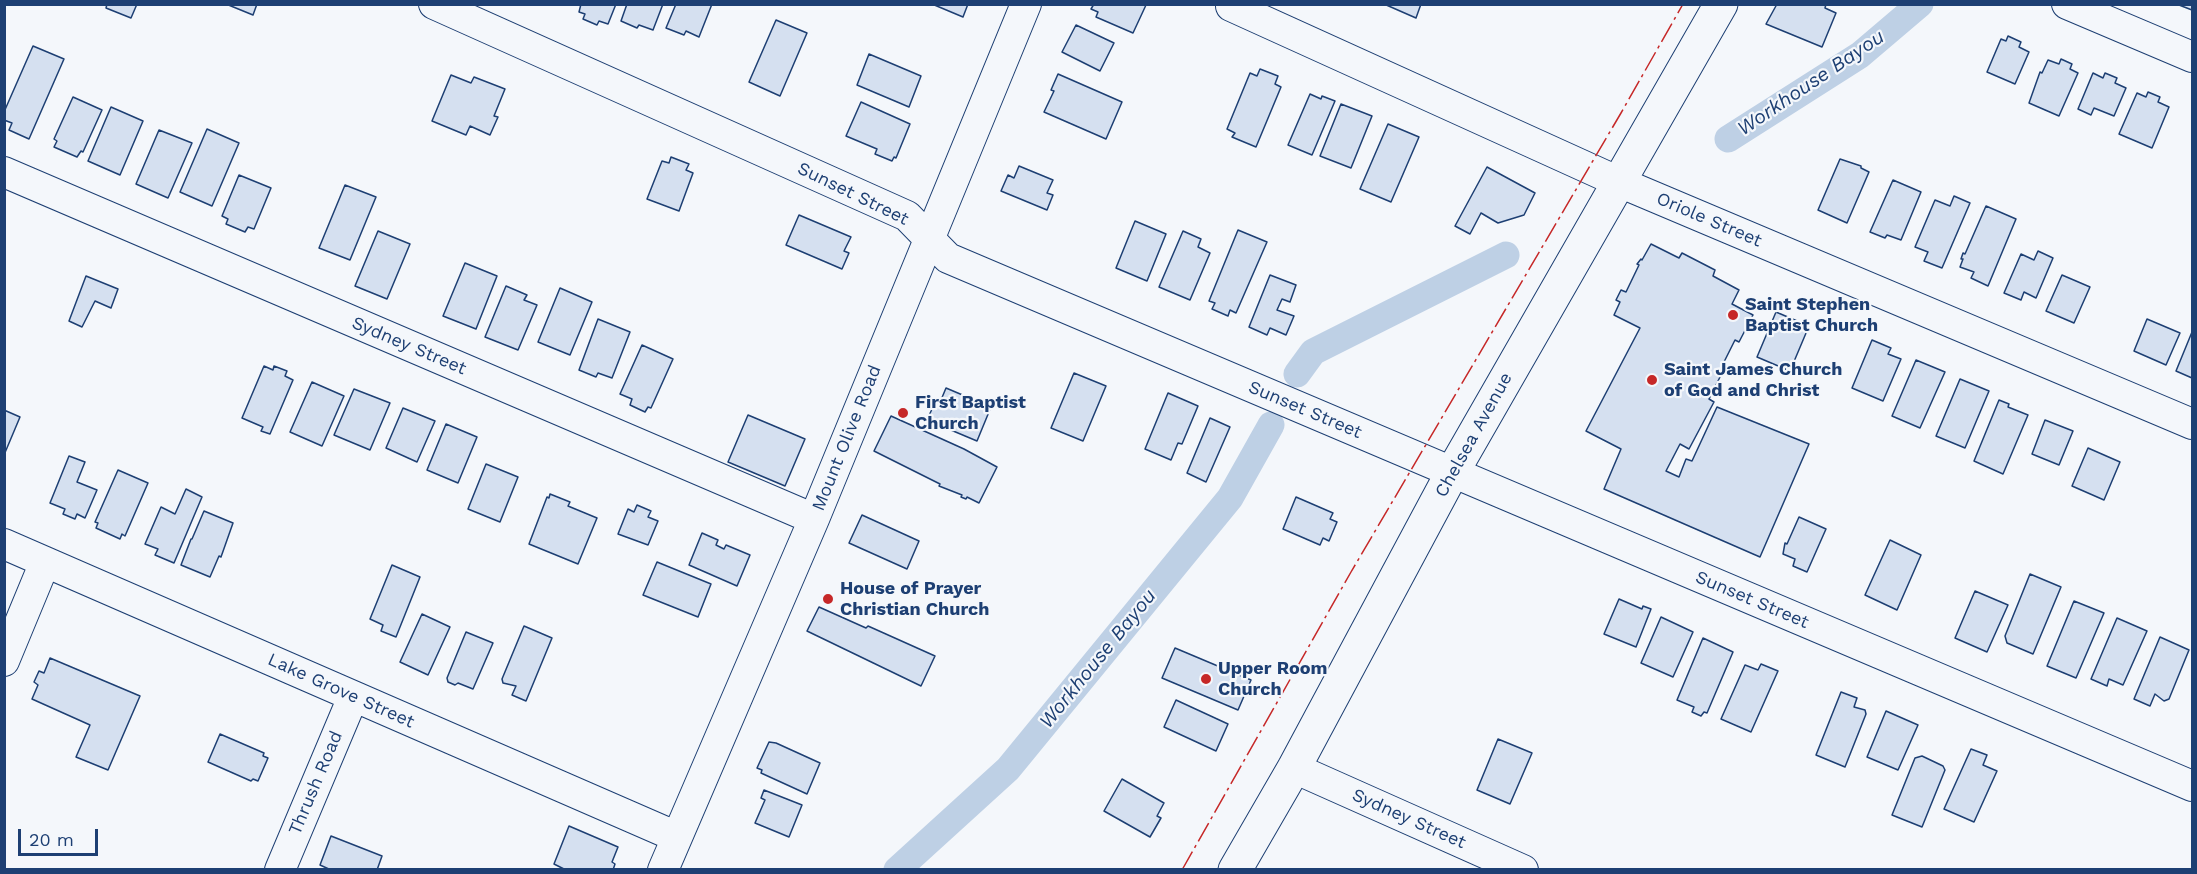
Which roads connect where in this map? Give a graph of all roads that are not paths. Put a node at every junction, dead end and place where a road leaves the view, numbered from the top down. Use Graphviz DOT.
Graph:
graph roads {
  1 [pos="434,4"];
  2 [pos="1026,4"];
  3 [pos="1721,4"];
  4 [pos="2067,4"];
  5 [pos="1231,6"];
  6 [pos="2193,57"];
  7 [pos="4,172"];
  8 [pos="1619,182"];
  9 [pos="929,237"];
  10 [pos="2193,424"];
  11 [pos="1452,472"];
  12 [pos="814,519"];
  13 [pos="4,544"];
  14 [pos="45,562"];
  15 [pos="4,661"];
  16 [pos="353,697"];
  17 [pos="1294,768"];
  18 [pos="2193,786"];
  19 [pos="677,837"];
  20 [pos="280,870"];
  21 [pos="663,870"];
  22 [pos="1235,870"];
  23 [pos="1523,870"];
  1 -- 9 [label="street, Sunset Street"];
  2 -- 9 [label="street, Mount Olive Road"];
  3 -- 8 [label="main road, Chelsea Avenue"];
  4 -- 6 [label="street"];
  5 -- 8 [label="street, Oriole Street"];
  7 -- 12 [label="street, Sydney Street"];
  8 -- 10 [label="street, Oriole Street"];
  8 -- 11 [label="main road, Chelsea Avenue"];
  9 -- 11 [label="street, Sunset Street"];
  9 -- 12 [label="street, Mount Olive Road"];
  11 -- 17 [label="main road, Chelsea Avenue"];
  11 -- 18 [label="street, Sunset Street"];
  12 -- 19 [label="street, Mount Olive Road"];
  13 -- 14 [label="street, Lake Grove Street"];
  14 -- 15 [label="street"];
  14 -- 16 [label="street, Lake Grove Street"];
  16 -- 19 [label="street, Lake Grove Street"];
  16 -- 20 [label="street, Thrush Road"];
  17 -- 22 [label="main road, Chelsea Avenue"];
  17 -- 23 [label="street, Sydney Street"];
  19 -- 21 [label="street, Mount Olive Road"];
}
